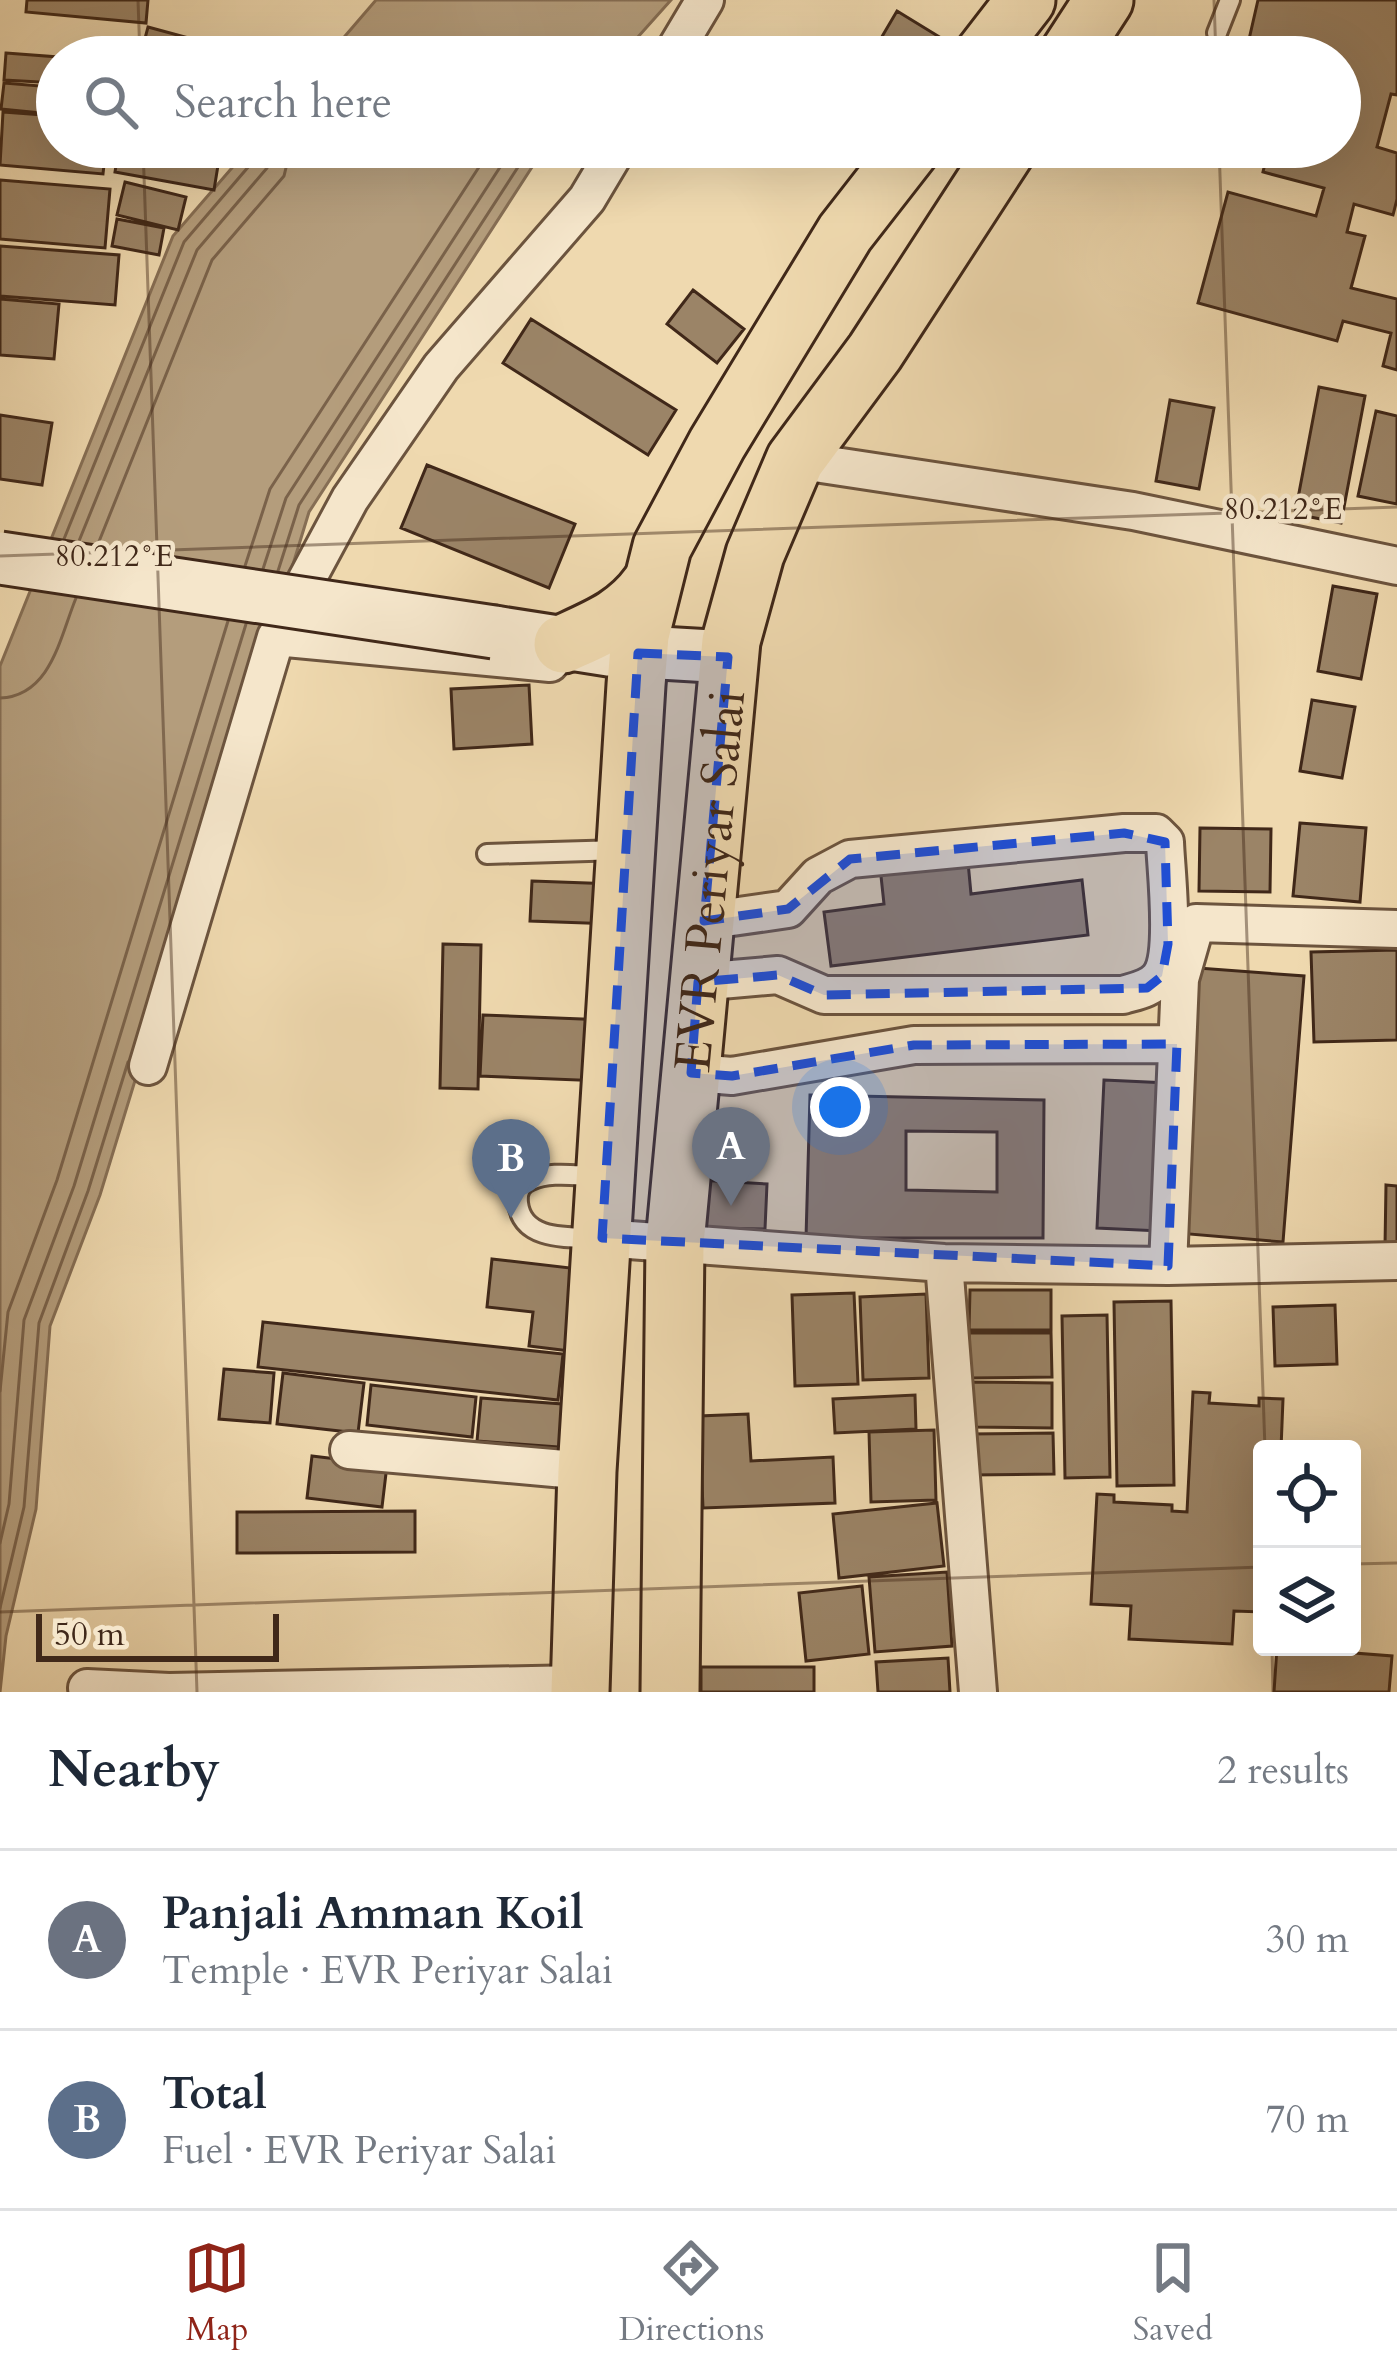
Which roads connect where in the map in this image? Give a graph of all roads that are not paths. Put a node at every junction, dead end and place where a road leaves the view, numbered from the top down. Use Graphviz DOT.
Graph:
graph roads {
  1 [pos="705,0"];
  2 [pos="1026,0"];
  3 [pos="1104,0"];
  4 [pos="1231,0"];
  5 [pos="1217,33"];
  6 [pos="684,36"];
  7 [pos="998,36"];
  8 [pos="1080,36"];
  9 [pos="605,168"];
  10 [pos="896,168"];
  11 [pos="994,168"];
  12 [pos="795,460"];
  13 [pos="0,558"];
  14 [pos="1397,566"];
  15 [pos="650,585"];
  16 [pos="275,637"];
  17 [pos="603,649"];
  18 [pos="728,657"];
  19 [pos="626,850"];
  20 [pos="487,854"];
  21 [pos="704,921"];
  22 [pos="1397,929"];
  23 [pos="698,982"];
  24 [pos="1177,1044"];
  25 [pos="148,1066"];
  26 [pos="686,1072"];
  27 [pos="605,1176"];
  28 [pos="602,1238"];
  29 [pos="674,1243"];
  30 [pos="1397,1261"];
  31 [pos="944,1262"];
  32 [pos="1168,1266"];
  33 [pos="349,1450"];
  34 [pos="587,1471"];
  35 [pos="87,1688"];
  36 [pos="580,1688"];
  37 [pos="670,1692"];
  38 [pos="978,1692"];
  1 -- 6 [label="street"];
  2 -- 7 [label="main road"];
  3 -- 8 [label="main road"];
  4 -- 5 [label="lane"];
  9 -- 16 [label="street"];
  10 -- 15 [label="main road, EVR Periyar Salai"];
  11 -- 12 [label="main road, EVR Periyar Salai"];
  12 -- 14 [label="street"];
  12 -- 18 [label="main road, EVR Periyar Salai"];
  13 -- 17 [label="street, bridge"];
  15 -- 17 [label="main road, EVR Periyar Salai"];
  15 -- 17 [label="main road"];
  16 -- 17 [label="street"];
  16 -- 25 [label="street"];
  17 -- 18 [label="street"];
  17 -- 19 [label="main road, EVR Periyar Salai"];
  18 -- 21 [label="main road, EVR Periyar Salai"];
  19 -- 20 [label="lane"];
  19 -- 27 [label="main road, EVR Periyar Salai"];
  21 -- 23 [label="main road, EVR Periyar Salai"];
  21 -- 23 [label="street"];
  22 -- 24 [label="street"];
  23 -- 26 [label="main road, EVR Periyar Salai"];
  24 -- 26 [label="street"];
  24 -- 32 [label="street"];
  26 -- 29 [label="main road, EVR Periyar Salai"];
  27 -- 28 [label="main road, EVR Periyar Salai"];
  27 -- 28 [label="lane"];
  28 -- 29 [label="street"];
  28 -- 34 [label="main road, EVR Periyar Salai"];
  29 -- 31 [label="street"];
  29 -- 37 [label="main road, EVR Periyar Salai"];
  30 -- 32 [label="street"];
  31 -- 32 [label="street"];
  31 -- 38 [label="street"];
  33 -- 34 [label="street"];
  34 -- 36 [label="main road, EVR Periyar Salai"];
  35 -- 36 [label="street"];
}
